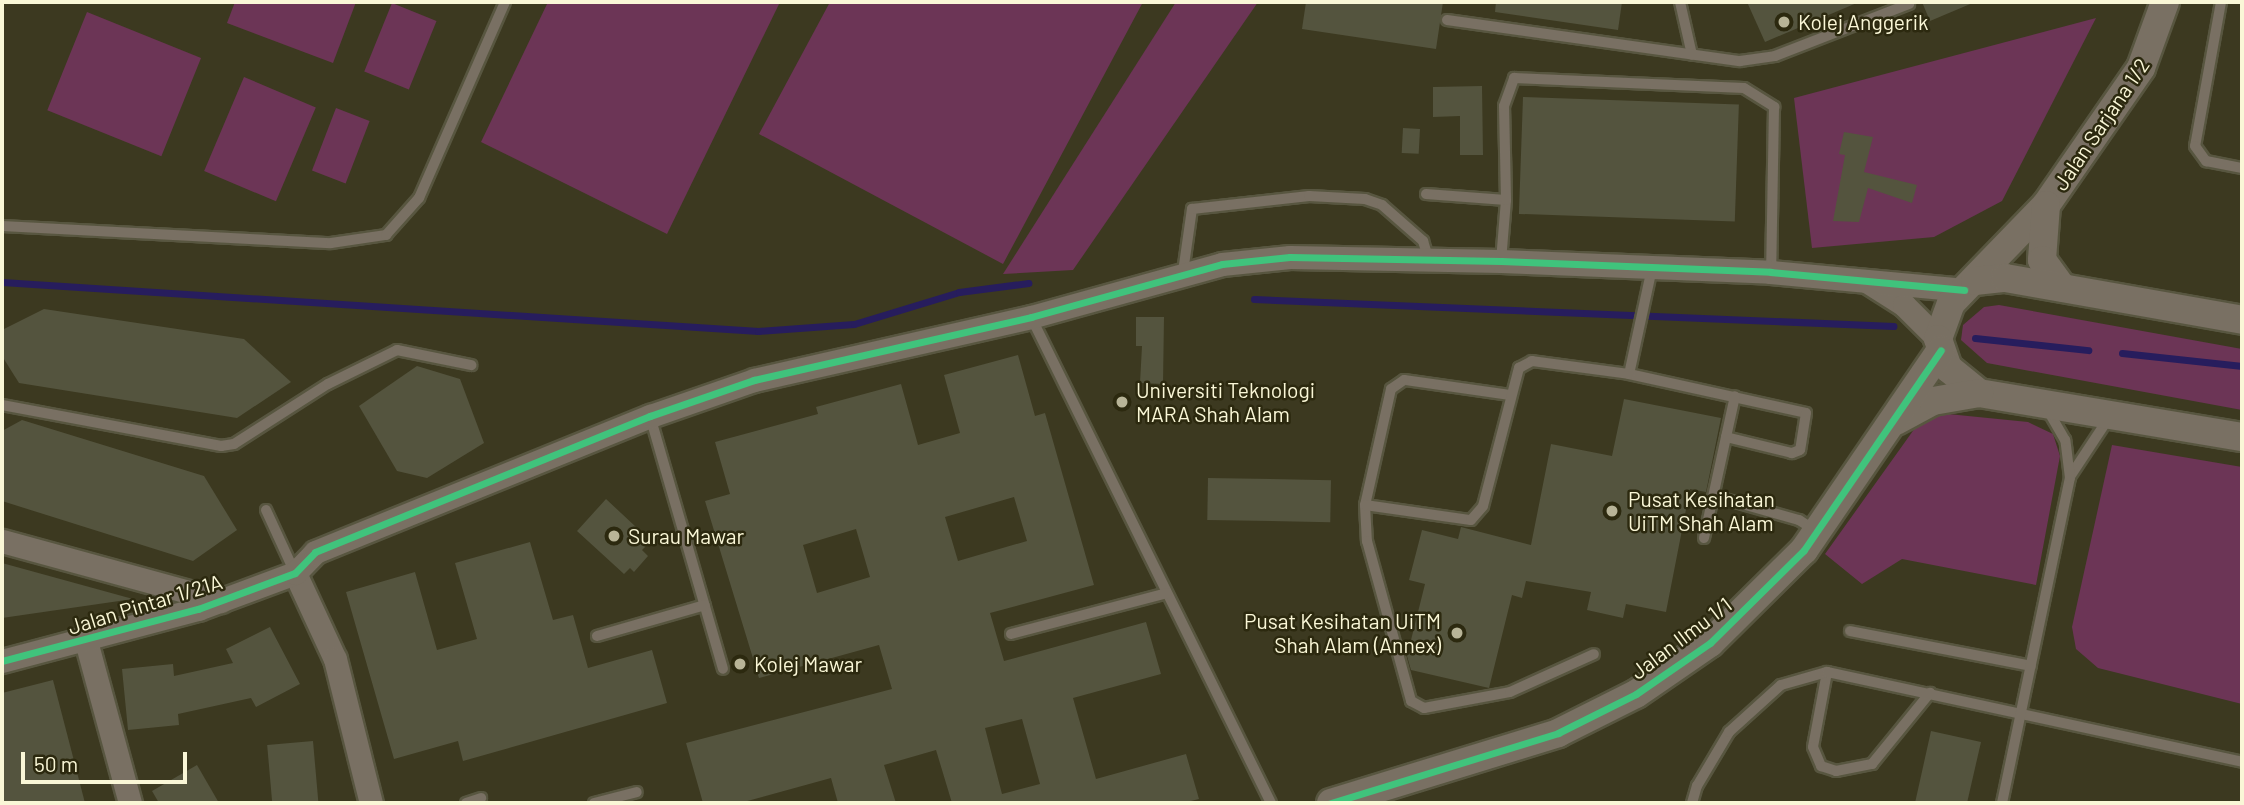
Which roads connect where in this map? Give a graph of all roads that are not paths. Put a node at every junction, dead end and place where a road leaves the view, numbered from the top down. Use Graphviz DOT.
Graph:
graph roads {
  1 [pos="505,2"];
  2 [pos="1680,2"];
  3 [pos="2165,2"];
  4 [pos="2221,2"];
  5 [pos="1909,4"];
  6 [pos="1447,20"];
  7 [pos="1692,55"];
  8 [pos="2242,168"];
  9 [pos="1426,194"];
  10 [pos="1506,200"];
  11 [pos="2046,205"];
  12 [pos="2,226"];
  13 [pos="1429,261"];
  14 [pos="1501,261"];
  15 [pos="1652,268"];
  16 [pos="1183,272"];
  17 [pos="1771,272"];
  18 [pos="1859,279"];
  19 [pos="1970,285"];
  20 [pos="2062,288"];
  21 [pos="1031,317"];
  22 [pos="2242,320"];
  23 [pos="1940,344"];
  24 [pos="471,365"];
  25 [pos="1629,374"];
  26 [pos="1979,393"];
  27 [pos="1510,395"];
  28 [pos="1735,396"];
  29 [pos="2,405"];
  30 [pos="2045,407"];
  31 [pos="650,416"];
  32 [pos="2110,417"];
  33 [pos="1890,425"];
  34 [pos="1726,437"];
  35 [pos="2242,437"];
  36 [pos="2070,478"];
  37 [pos="1714,496"];
  38 [pos="1365,505"];
  39 [pos="265,510"];
  40 [pos="1818,532"];
  41 [pos="1704,538"];
  42 [pos="2,541"];
  43 [pos="295,573"];
  44 [pos="1167,593"];
  45 [pos="221,601"];
  46 [pos="705,605"];
  47 [pos="1850,631"];
  48 [pos="1011,634"];
  49 [pos="597,636"];
  50 [pos="86,641"];
  51 [pos="1594,654"];
  52 [pos="2,661"];
  53 [pos="2031,666"];
  54 [pos="723,669"];
  55 [pos="1827,672"];
  56 [pos="1930,693"];
  57 [pos="2021,711"];
  58 [pos="2242,762"];
  59 [pos="637,792"];
  60 [pos="481,798"];
  61 [pos="130,803"];
  62 [pos="371,803"];
  63 [pos="466,803"];
  64 [pos="594,803"];
  65 [pos="1271,803"];
  66 [pos="1331,803"];
  67 [pos="1692,803"];
  68 [pos="2002,803"];
  1 -- 12 [label="lane"];
  2 -- 7 [label="lane"];
  3 -- 11 [label="street, Jalan Sarjana 1/2"];
  4 -- 8 [label="lane"];
  5 -- 7 [label="lane"];
  6 -- 7 [label="lane"];
  9 -- 10 [label="lane"];
  10 -- 14 [label="lane"];
  10 -- 17 [label="lane"];
  11 -- 19 [label="street, Jalan Sarjana 1/2"];
  11 -- 20 [label="street"];
  13 -- 14 [label="street"];
  13 -- 16 [label="street"];
  13 -- 16 [label="lane"];
  14 -- 15 [label="street"];
  15 -- 17 [label="street"];
  15 -- 25 [label="lane"];
  16 -- 21 [label="street"];
  17 -- 18 [label="street"];
  18 -- 19 [label="street"];
  18 -- 23 [label="street"];
  19 -- 20 [label="street"];
  19 -- 23 [label="street, Jalan Ilmu 1/1"];
  20 -- 22 [label="street"];
  21 -- 31 [label="street"];
  21 -- 44 [label="lane"];
  23 -- 26 [label="street"];
  23 -- 33 [label="street, Jalan Ilmu 1/1"];
  24 -- 29 [label="lane"];
  25 -- 27 [label="lane"];
  25 -- 28 [label="lane"];
  26 -- 30 [label="street"];
  26 -- 33 [label="street, Jalan Ilmu 1/1"];
  27 -- 38 [label="lane"];
  27 -- 38 [label="lane"];
  28 -- 34 [label="lane"];
  28 -- 34 [label="lane"];
  30 -- 32 [label="street"];
  30 -- 36 [label="lane"];
  31 -- 43 [label="street"];
  31 -- 46 [label="lane"];
  32 -- 35 [label="street"];
  32 -- 36 [label="lane"];
  33 -- 40 [label="street, Jalan Ilmu 1/1"];
  34 -- 37 [label="lane"];
  36 -- 53 [label="lane"];
  37 -- 40 [label="lane"];
  37 -- 41 [label="lane"];
  38 -- 51 [label="lane"];
  39 -- 43 [label="lane"];
  40 -- 66 [label="street, Jalan Ilmu 1/1"];
  42 -- 45 [label="street"];
  43 -- 45 [label="street, Jalan Pintar 1/21A"];
  43 -- 62 [label="street"];
  44 -- 48 [label="lane"];
  44 -- 65 [label="lane"];
  45 -- 50 [label="street, Jalan Pintar 1/21A"];
  46 -- 49 [label="lane"];
  46 -- 54 [label="lane"];
  47 -- 53 [label="lane"];
  50 -- 52 [label="street, Jalan Pintar 1/21A"];
  50 -- 61 [label="street"];
  53 -- 57 [label="lane"];
  55 -- 56 [label="lane"];
  55 -- 56 [label="lane"];
  55 -- 67 [label="lane"];
  56 -- 57 [label="lane"];
  57 -- 58 [label="lane"];
  57 -- 68 [label="lane"];
  59 -- 64 [label="lane"];
  60 -- 63 [label="lane"];
}
